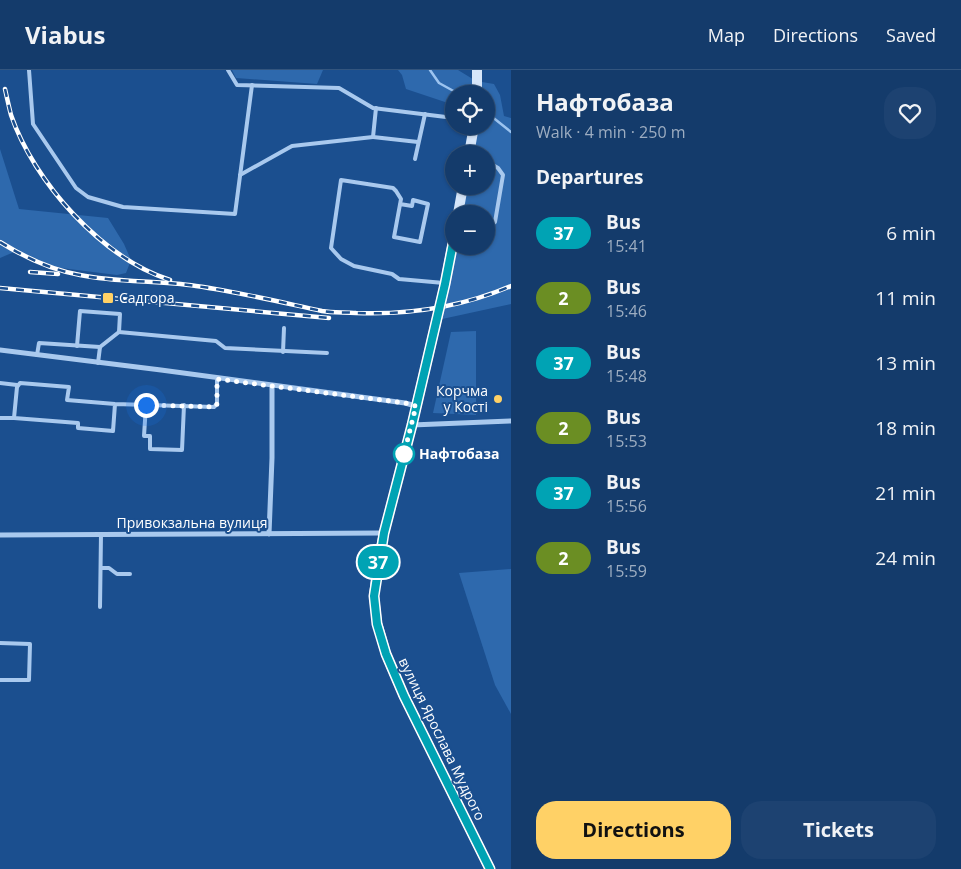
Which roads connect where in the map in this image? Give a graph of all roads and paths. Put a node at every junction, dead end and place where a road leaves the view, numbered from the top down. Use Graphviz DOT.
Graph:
graph roads {
  1 [pos="29,70"];
  2 [pos="228,70"];
  3 [pos="477,70"];
  4 [pos="252,85"];
  5 [pos="477,85"];
  6 [pos="376,108"];
  7 [pos="425,114"];
  8 [pos="445,117"];
  9 [pos="372,137"];
  10 [pos="418,142"];
  11 [pos="415,159"];
  12 [pos="495,166"];
  13 [pos="240,175"];
  14 [pos="400,204"];
  15 [pos="495,222"];
  16 [pos="451,255"];
  17 [pos="445,284"];
  18 [pos="284,328"];
  19 [pos="119,332"];
  20 [pos="77,346"];
  21 [pos="100,347"];
  22 [pos="0,350"];
  23 [pos="283,352"];
  24 [pos="327,353"];
  25 [pos="37,355"];
  26 [pos="98,363"];
  27 [pos="217,379"];
  28 [pos="0,383"];
  29 [pos="17,384"];
  30 [pos="272,386"];
  31 [pos="115,404"];
  32 [pos="146,405"];
  33 [pos="184,406"];
  34 [pos="416,406"];
  35 [pos="0,418"];
  36 [pos="14,418"];
  37 [pos="511,420"];
  38 [pos="412,425"];
  39 [pos="384,533"];
  40 [pos="101,534"];
  41 [pos="269,534"];
  42 [pos="0,535"];
  43 [pos="101,568"];
  44 [pos="130,574"];
  45 [pos="100,607"];
  46 [pos="0,643"];
  47 [pos="0,680"];
  48 [pos="490,869"];
  1 -- 13 [label="lane"];
  2 -- 4 [label="lane"];
  3 -- 5 [label="main road"];
  4 -- 6 [label="lane"];
  4 -- 13 [label="lane"];
  6 -- 7 [label="lane"];
  6 -- 9 [label="lane"];
  7 -- 8 [label="lane"];
  7 -- 10 [label="lane"];
  9 -- 10 [label="lane"];
  9 -- 13 [label="lane"];
  10 -- 11 [label="lane"];
  12 -- 15 [label="lane"];
  14 -- 14 [label="lane"];
  14 -- 17 [label="lane"];
  16 -- 17 [label="main road, вулиця Ярослава Мудрого"];
  17 -- 34 [label="main road, вулиця Ярослава Мудрого"];
  18 -- 23 [label="lane"];
  19 -- 20 [label="lane"];
  19 -- 21 [label="lane"];
  19 -- 23 [label="lane"];
  20 -- 21 [label="lane"];
  20 -- 25 [label="lane"];
  21 -- 26 [label="lane"];
  22 -- 25 [label="street"];
  23 -- 24 [label="lane"];
  25 -- 26 [label="street"];
  26 -- 27 [label="street"];
  27 -- 30 [label="street"];
  27 -- 33 [label="lane"];
  28 -- 29 [label="lane"];
  29 -- 31 [label="lane"];
  29 -- 36 [label="lane"];
  30 -- 34 [label="street"];
  30 -- 41 [label="street"];
  31 -- 32 [label="lane"];
  31 -- 36 [label="lane"];
  32 -- 33 [label="lane"];
  32 -- 33 [label="lane"];
  34 -- 38 [label="main road, вулиця Ярослава Мудрого"];
  35 -- 36 [label="lane"];
  37 -- 38 [label="street"];
  38 -- 39 [label="main road, вулиця Ярослава Мудрого"];
  39 -- 41 [label="street, Привокзальна вулиця"];
  39 -- 48 [label="main road, вулиця Ярослава Мудрого"];
  40 -- 41 [label="street, Привокзальна вулиця"];
  40 -- 42 [label="street, Привокзальна вулиця"];
  40 -- 43 [label="lane"];
  43 -- 44 [label="lane"];
  43 -- 45 [label="lane"];
  46 -- 47 [label="lane"];
}
